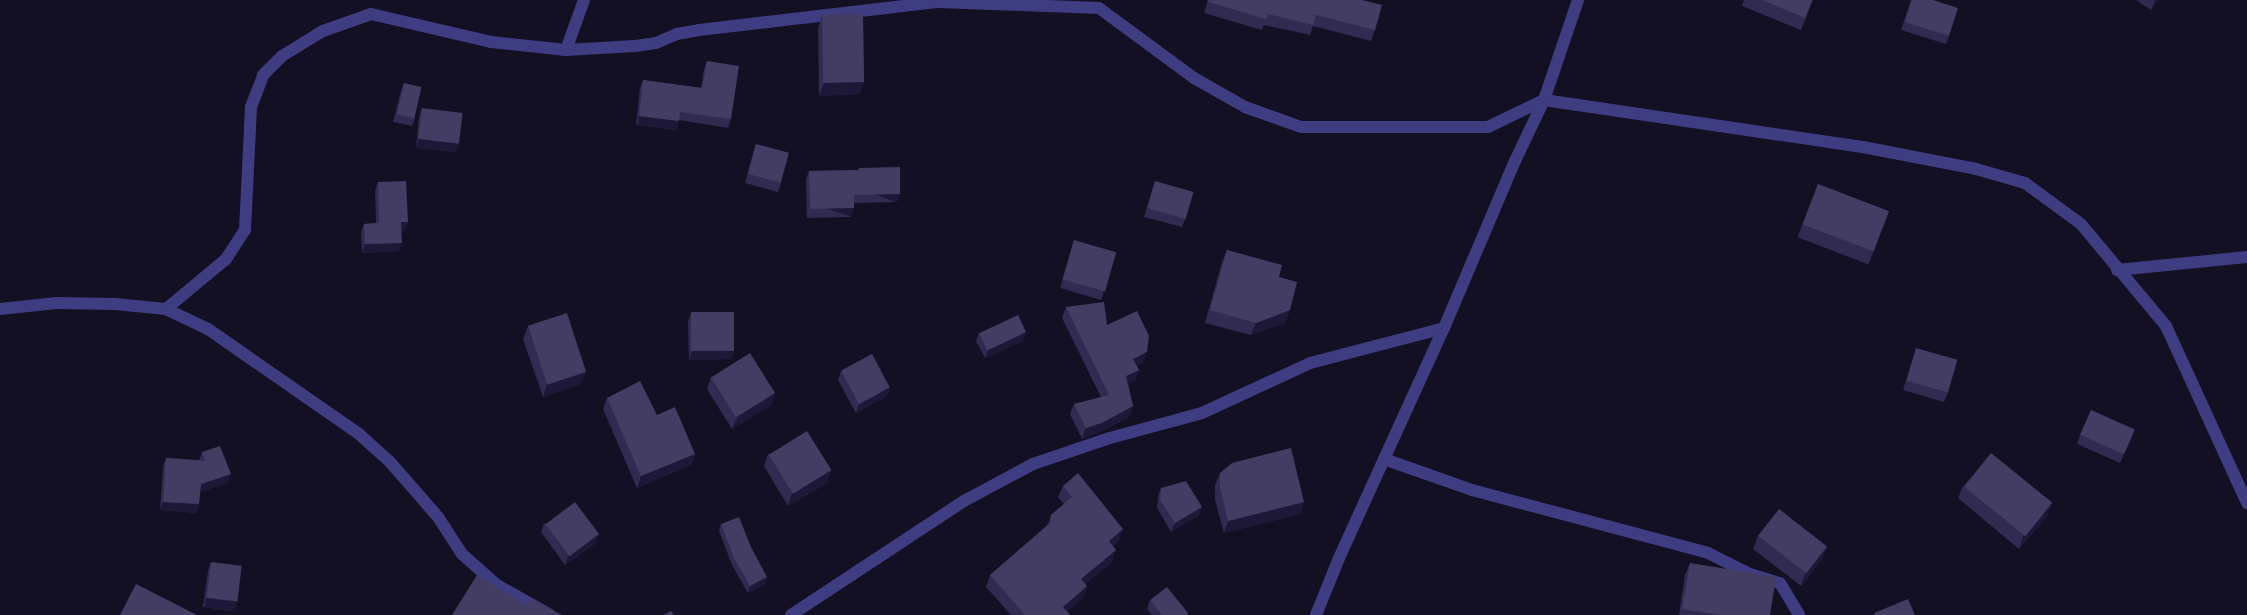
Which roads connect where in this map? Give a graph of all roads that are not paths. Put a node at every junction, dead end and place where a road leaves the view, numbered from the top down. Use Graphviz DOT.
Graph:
graph roads {
  1 [pos="584,0"];
  2 [pos="1578,0"];
  3 [pos="566,50"];
  4 [pos="1544,100"];
  5 [pos="2247,257"];
  6 [pos="2117,270"];
  7 [pos="0,308"];
  8 [pos="166,309"];
  9 [pos="1444,328"];
  10 [pos="1384,460"];
  11 [pos="2247,503"];
  12 [pos="550,615"];
  13 [pos="791,615"];
  14 [pos="1316,615"];
  15 [pos="1799,615"];
  1 -- 3 [label="street"];
  2 -- 4 [label="street"];
  3 -- 4 [label="street"];
  3 -- 8 [label="street"];
  4 -- 6 [label="street"];
  4 -- 9 [label="street"];
  5 -- 6 [label="street"];
  6 -- 11 [label="street"];
  7 -- 8 [label="street"];
  8 -- 12 [label="street"];
  9 -- 10 [label="street"];
  9 -- 13 [label="street"];
  10 -- 14 [label="street"];
  10 -- 15 [label="street"];
}
